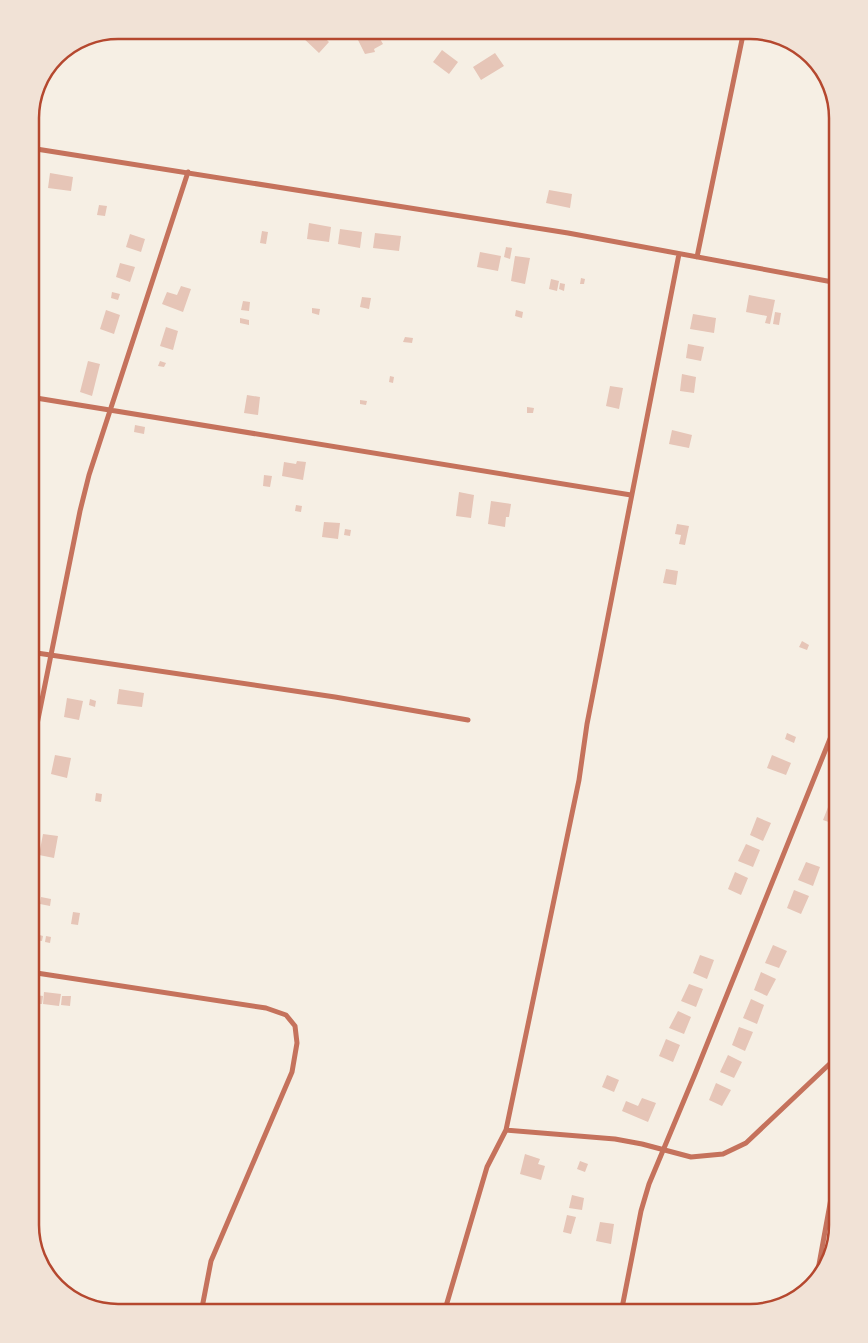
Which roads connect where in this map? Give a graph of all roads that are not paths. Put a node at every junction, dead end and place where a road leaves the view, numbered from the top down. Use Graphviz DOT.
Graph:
graph roads {
  1 [pos="742,39"];
  2 [pos="39,149"];
  3 [pos="188,172"];
  4 [pos="679,254"];
  5 [pos="697,258"];
  6 [pos="829,281"];
  7 [pos="39,398"];
  8 [pos="109,410"];
  9 [pos="631,496"];
  10 [pos="39,653"];
  11 [pos="51,655"];
  12 [pos="39,714"];
  13 [pos="468,720"];
  14 [pos="829,741"];
  15 [pos="39,973"];
  16 [pos="829,1065"];
  17 [pos="506,1130"];
  18 [pos="662,1149"];
  19 [pos="829,1210"];
  20 [pos="819,1263"];
  21 [pos="203,1304"];
  22 [pos="447,1304"];
  23 [pos="623,1304"];
  1 -- 5 [label="street"];
  2 -- 3 [label="street"];
  3 -- 4 [label="street"];
  3 -- 8 [label="street"];
  4 -- 5 [label="street"];
  4 -- 9 [label="street"];
  5 -- 6 [label="street"];
  7 -- 8 [label="street"];
  8 -- 9 [label="street"];
  8 -- 11 [label="street"];
  9 -- 17 [label="street"];
  10 -- 11 [label="street"];
  11 -- 12 [label="street"];
  11 -- 13 [label="street"];
  14 -- 18 [label="street"];
  15 -- 21 [label="street"];
  16 -- 18 [label="street"];
  17 -- 18 [label="street"];
  17 -- 22 [label="street"];
  18 -- 23 [label="street"];
  19 -- 20 [label="street"];
}
